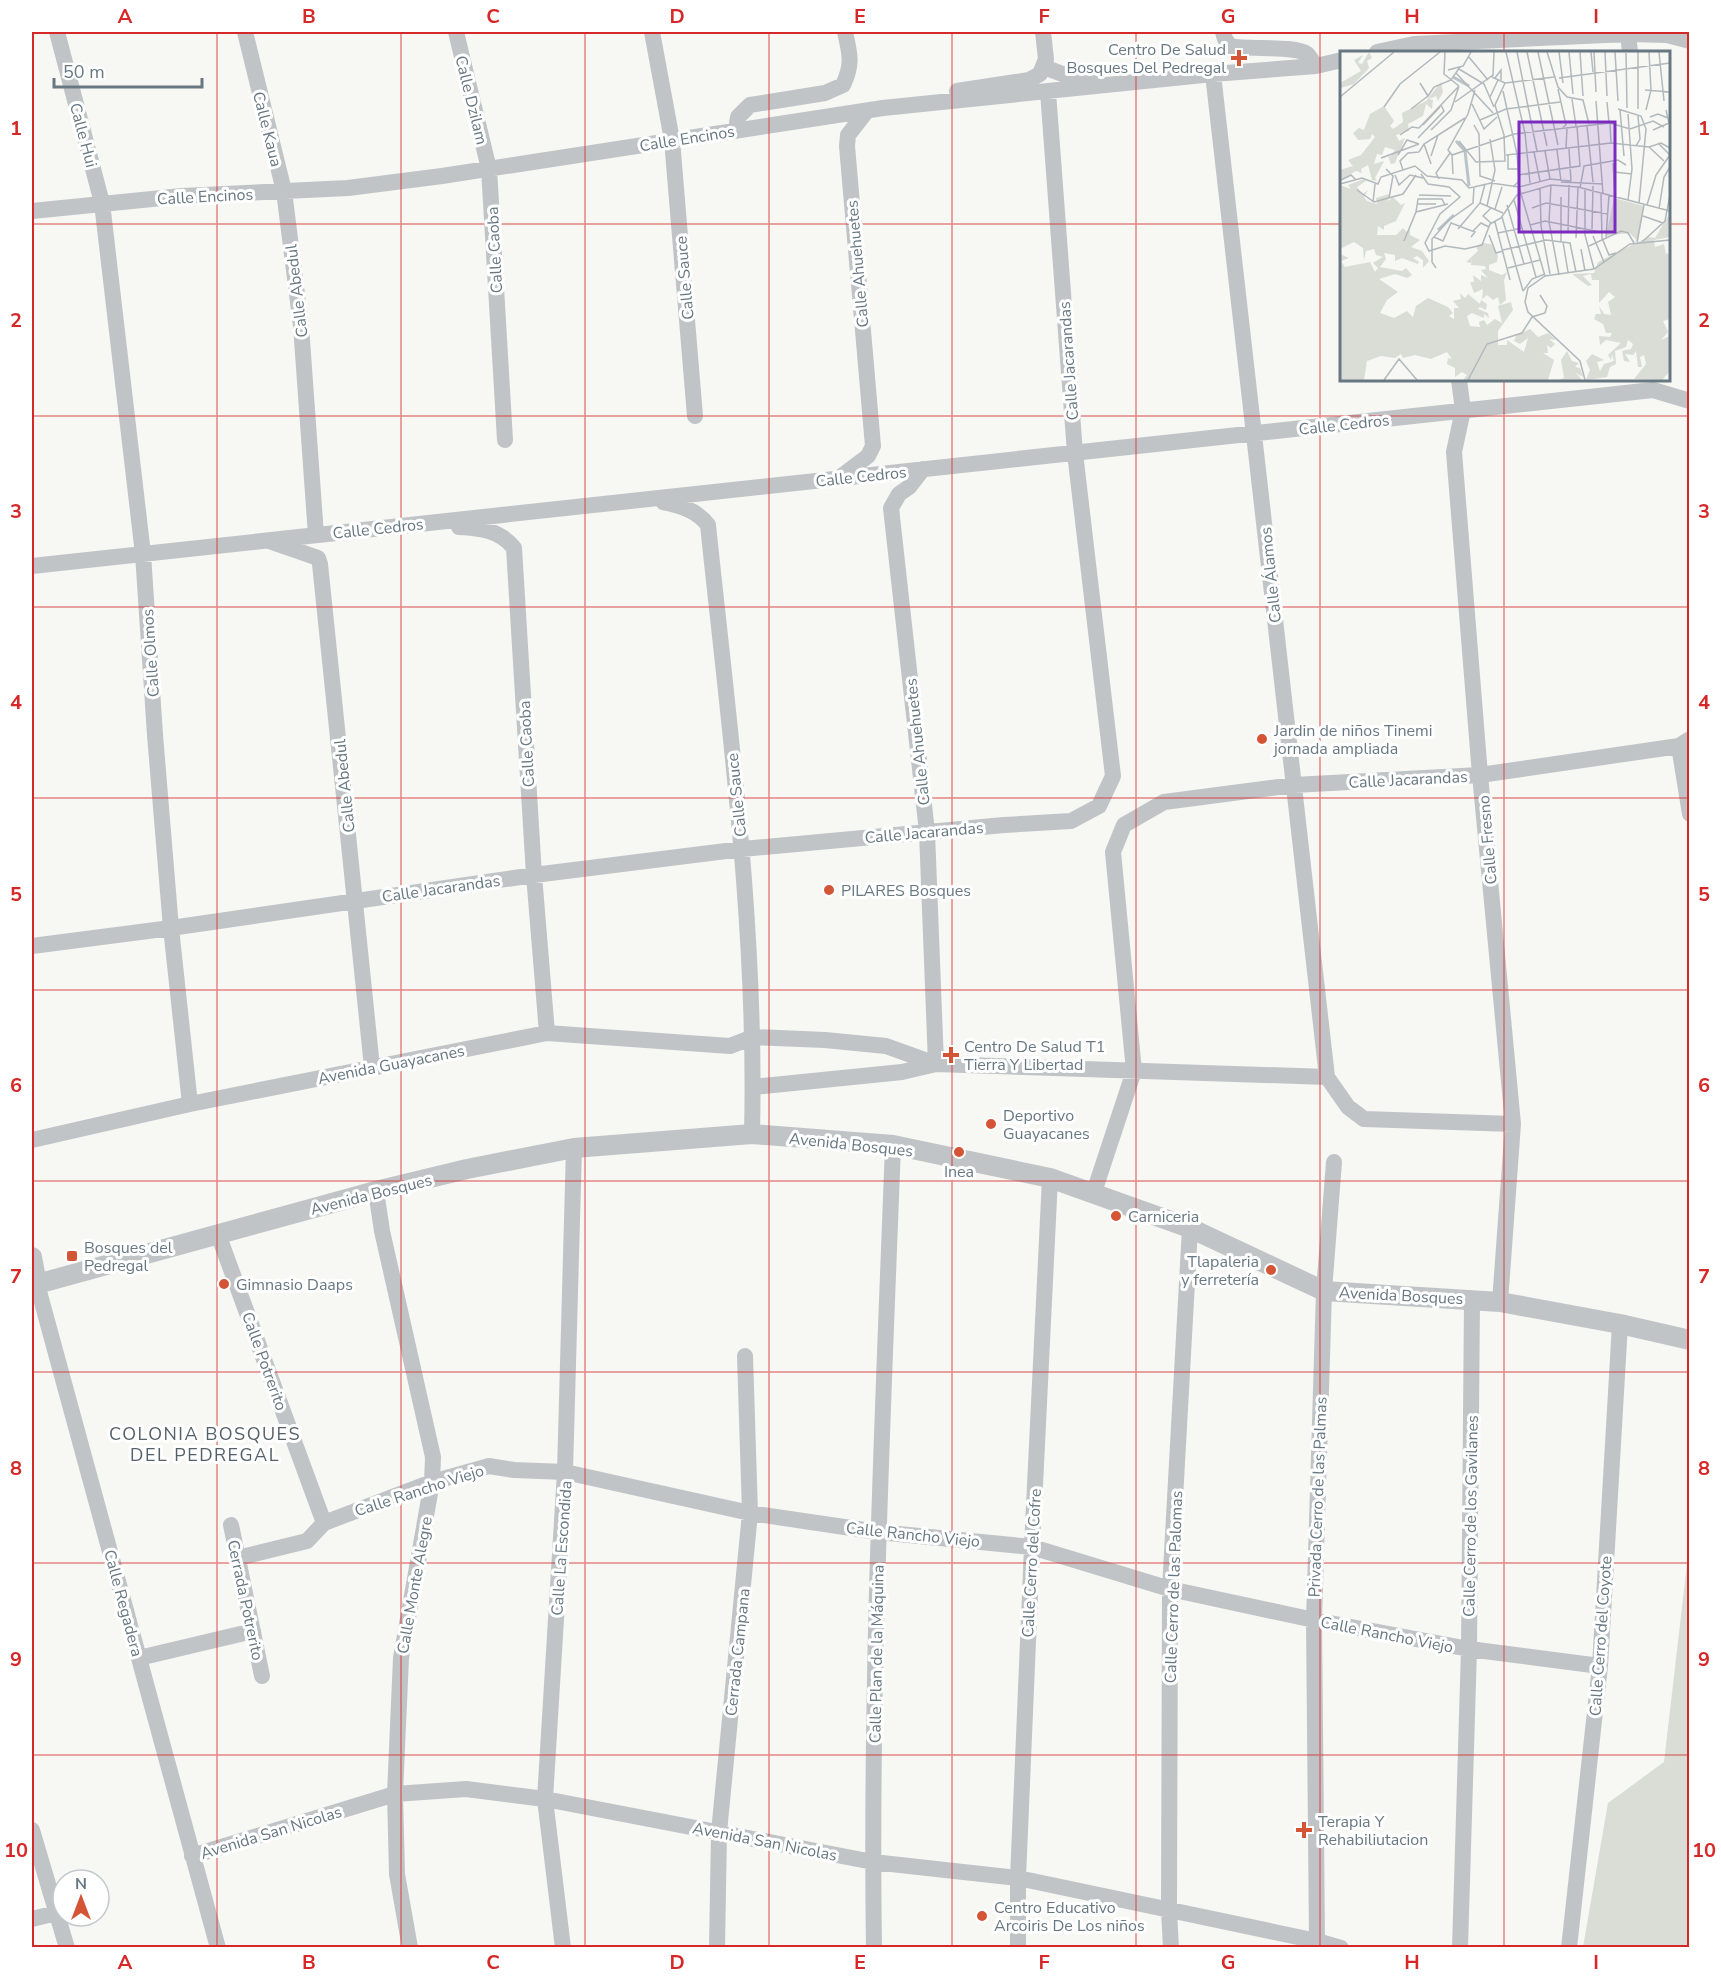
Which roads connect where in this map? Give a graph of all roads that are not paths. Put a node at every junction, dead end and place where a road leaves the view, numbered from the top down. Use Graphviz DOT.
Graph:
graph roads {
  1 [pos="57,32"];
  2 [pos="245,32"];
  3 [pos="456,32"];
  4 [pos="652,32"];
  5 [pos="845,32"];
  6 [pos="1043,32"];
  7 [pos="1223,32"];
  8 [pos="1585,34"];
  9 [pos="1628,34"];
  10 [pos="1689,41"];
  11 [pos="1414,43"];
  12 [pos="1381,51"];
  13 [pos="1630,51"];
  14 [pos="1340,60"];
  15 [pos="1316,66"];
  16 [pos="1044,67"];
  17 [pos="1213,74"];
  18 [pos="1107,85"];
  19 [pos="1048,92"];
  20 [pos="939,104"];
  21 [pos="866,112"];
  22 [pos="736,130"];
  23 [pos="672,140"];
  24 [pos="489,169"];
  25 [pos="284,191"];
  26 [pos="102,203"];
  27 [pos="32,211"];
  28 [pos="1459,381"];
  29 [pos="1653,385"];
  30 [pos="1689,401"];
  31 [pos="1463,411"];
  32 [pos="695,416"];
  33 [pos="1254,434"];
  34 [pos="505,440"];
  35 [pos="1075,453"];
  36 [pos="923,469"];
  37 [pos="839,478"];
  38 [pos="647,499"];
  39 [pos="428,523"];
  40 [pos="316,535"];
  41 [pos="268,540"];
  42 [pos="143,554"];
  43 [pos="32,566"];
  44 [pos="1684,742"];
  45 [pos="1480,776"];
  46 [pos="1294,785"];
  47 [pos="1689,814"];
  48 [pos="927,832"];
  49 [pos="742,849"];
  50 [pos="534,874"];
  51 [pos="356,899"];
  52 [pos="171,928"];
  53 [pos="32,946"];
  54 [pos="547,1033"];
  55 [pos="753,1036"];
  56 [pos="936,1064"];
  57 [pos="372,1067"];
  58 [pos="1134,1071"];
  59 [pos="1327,1077"];
  60 [pos="753,1087"];
  61 [pos="190,1104"];
  62 [pos="1513,1124"];
  63 [pos="752,1134"];
  64 [pos="32,1140"];
  65 [pos="893,1145"];
  66 [pos="574,1148"];
  67 [pos="1334,1162"];
  68 [pos="1050,1178"];
  69 [pos="376,1191"];
  70 [pos="1093,1195"];
  71 [pos="1190,1228"];
  72 [pos="218,1234"];
  73 [pos="32,1257"];
  74 [pos="34,1284"];
  75 [pos="1324,1291"];
  76 [pos="1472,1300"];
  77 [pos="1500,1302"];
  78 [pos="1620,1324"];
  79 [pos="1689,1340"];
  80 [pos="745,1356"];
  81 [pos="566,1472"];
  82 [pos="432,1482"];
  83 [pos="750,1513"];
  84 [pos="324,1523"];
  85 [pos="231,1525"];
  86 [pos="878,1532"];
  87 [pos="1032,1547"];
  88 [pos="237,1558"];
  89 [pos="1170,1589"];
  90 [pos="1314,1620"];
  91 [pos="253,1631"];
  92 [pos="1469,1649"];
  93 [pos="139,1658"];
  94 [pos="1600,1666"];
  95 [pos="262,1676"];
  96 [pos="395,1794"];
  97 [pos="545,1799"];
  98 [pos="32,1830"];
  99 [pos="719,1832"];
  100 [pos="192,1856"];
  101 [pos="873,1862"];
  102 [pos="1018,1878"];
  103 [pos="51,1896"];
  104 [pos="1169,1911"];
  105 [pos="51,1914"];
  106 [pos="32,1919"];
  107 [pos="61,1928"];
  108 [pos="1317,1941"];
  109 [pos="67,1947"];
  110 [pos="218,1947"];
  111 [pos="410,1947"];
  112 [pos="563,1947"];
  113 [pos="717,1947"];
  114 [pos="874,1947"];
  115 [pos="1018,1947"];
  116 [pos="1172,1947"];
  117 [pos="1341,1947"];
  118 [pos="1460,1947"];
  119 [pos="1569,1947"];
  1 -- 26 [label="street, Calle Hui"];
  2 -- 25 [label="street, Calle Kaua"];
  3 -- 24 [label="street, Calle Dzilam"];
  4 -- 23 [label="street, Calle Sauce"];
  5 -- 22 [label="street"];
  6 -- 16 [label="street"];
  7 -- 15 [label="street"];
  8 -- 9 [label="street"];
  8 -- 11 [label="street"];
  9 -- 10 [label="street"];
  9 -- 13 [label="street"];
  11 -- 12 [label="street"];
  14 -- 15 [label="street, Calle Encinos"];
  15 -- 17 [label="street, Calle Encinos"];
  16 -- 18 [label="street"];
  16 -- 20 [label="street"];
  17 -- 18 [label="street, Calle Encinos"];
  17 -- 33 [label="street, Calle Álamos"];
  18 -- 19 [label="street, Calle Encinos"];
  19 -- 20 [label="street, Calle Encinos"];
  19 -- 35 [label="street, Calle Jacarandas"];
  20 -- 21 [label="street, Calle Encinos"];
  21 -- 22 [label="street, Calle Encinos"];
  21 -- 37 [label="street, Calle Ahuehuetes"];
  22 -- 23 [label="street, Calle Encinos"];
  23 -- 24 [label="street, Calle Encinos"];
  23 -- 32 [label="street, Calle Sauce"];
  24 -- 25 [label="street, Calle Encinos"];
  24 -- 34 [label="street, Calle Caoba"];
  25 -- 26 [label="street, Calle Encinos"];
  25 -- 40 [label="street, Calle Abedul"];
  26 -- 27 [label="street, Calle Encinos"];
  26 -- 42 [label="street, Calle Olmos"];
  28 -- 31 [label="street, Calle Fresno"];
  29 -- 30 [label="street, Calle Cedros"];
  29 -- 31 [label="street, Calle Cedros"];
  31 -- 33 [label="street, Calle Cedros"];
  31 -- 45 [label="street, Calle Fresno"];
  33 -- 35 [label="street, Calle Cedros"];
  33 -- 46 [label="street, Calle Álamos"];
  35 -- 36 [label="street, Calle Cedros"];
  35 -- 48 [label="street, Calle Jacarandas"];
  36 -- 37 [label="street, Calle Cedros"];
  36 -- 48 [label="street, Calle Ahuehuetes"];
  37 -- 38 [label="street, Calle Cedros"];
  38 -- 39 [label="street, Calle Cedros"];
  38 -- 49 [label="street, Calle Sauce"];
  39 -- 40 [label="street, Calle Cedros"];
  39 -- 50 [label="street, Calle Caoba"];
  40 -- 41 [label="street, Calle Cedros"];
  41 -- 42 [label="street, Calle Cedros"];
  41 -- 51 [label="street, Calle Abedul"];
  42 -- 43 [label="street, Calle Cedros"];
  42 -- 52 [label="street, Calle Olmos"];
  44 -- 45 [label="street, Calle Jacarandas"];
  44 -- 47 [label="street"];
  45 -- 46 [label="street, Calle Jacarandas"];
  45 -- 62 [label="street, Calle Fresno"];
  46 -- 58 [label="street, Calle Jacarandas"];
  46 -- 59 [label="street, Calle Álamos"];
  48 -- 49 [label="street, Calle Jacarandas"];
  48 -- 56 [label="street, Calle Ahuehuetes"];
  49 -- 50 [label="street, Calle Jacarandas"];
  49 -- 55 [label="street, Calle Sauce"];
  50 -- 51 [label="street, Calle Jacarandas"];
  50 -- 54 [label="street, Calle Caoba"];
  51 -- 52 [label="street, Calle Jacarandas"];
  51 -- 57 [label="street, Calle Abedul"];
  52 -- 53 [label="street, Calle Jacarandas"];
  52 -- 61 [label="street, Calle Olmos"];
  54 -- 55 [label="street, Avenida Guayacanes"];
  54 -- 57 [label="street, Avenida Guayacanes"];
  55 -- 56 [label="street"];
  55 -- 60 [label="street, Calle Sauce"];
  56 -- 58 [label="street"];
  56 -- 60 [label="street"];
  57 -- 61 [label="street, Avenida Guayacanes"];
  58 -- 59 [label="street"];
  58 -- 70 [label="street, Calle Jacarandas"];
  59 -- 62 [label="street"];
  60 -- 63 [label="street, Calle Sauce"];
  61 -- 64 [label="street, Avenida Guayacanes"];
  62 -- 77 [label="street, Calle Fresno"];
  63 -- 65 [label="street, Avenida Bosques"];
  63 -- 66 [label="street, Avenida Bosques"];
  65 -- 68 [label="street, Avenida Bosques"];
  65 -- 86 [label="street, Calle Plan de la Máquina"];
  66 -- 69 [label="street, Avenida Bosques"];
  66 -- 81 [label="street, Calle La Escondida"];
  67 -- 75 [label="street, Privada Cerro de las Palmas"];
  68 -- 70 [label="street, Avenida Bosques"];
  68 -- 87 [label="street, Calle Cerro del Cofre"];
  69 -- 72 [label="street, Avenida Bosques"];
  69 -- 82 [label="street, Calle Monte Alegre"];
  70 -- 71 [label="street, Avenida Bosques"];
  71 -- 75 [label="street, Avenida Bosques"];
  71 -- 89 [label="street, Calle Cerro de las Palomas"];
  72 -- 74 [label="street, Avenida Bosques"];
  72 -- 84 [label="street, Calle Potrerito"];
  73 -- 74 [label="street, Calle Regadera"];
  74 -- 93 [label="street, Calle Regadera"];
  75 -- 76 [label="street, Avenida Bosques"];
  75 -- 90 [label="street, Privada Cerro de las Palmas"];
  76 -- 77 [label="street, Avenida Bosques"];
  76 -- 92 [label="street, Calle Cerro de los Gavilanes"];
  77 -- 78 [label="street, Avenida Bosques"];
  78 -- 79 [label="street, Avenida Bosques"];
  78 -- 94 [label="street, Calle Cerro del Coyote"];
  80 -- 83 [label="street, Cerrada Campana"];
  81 -- 82 [label="street, Calle Rancho Viejo"];
  81 -- 83 [label="street, Calle Rancho Viejo"];
  81 -- 97 [label="street, Calle La Escondida"];
  82 -- 84 [label="street, Calle Rancho Viejo"];
  82 -- 96 [label="street, Calle Monte Alegre"];
  83 -- 86 [label="street, Calle Rancho Viejo"];
  83 -- 99 [label="street, Cerrada Campana"];
  84 -- 88 [label="street, Calle Rancho Viejo"];
  85 -- 88 [label="street, Cerrada Potrerito"];
  86 -- 87 [label="street, Calle Rancho Viejo"];
  86 -- 101 [label="street, Calle Plan de la Máquina"];
  87 -- 89 [label="street, Calle Rancho Viejo"];
  87 -- 102 [label="street, Calle Cerro del Cofre"];
  88 -- 91 [label="street, Cerrada Potrerito"];
  89 -- 90 [label="street, Calle Rancho Viejo"];
  89 -- 104 [label="street, Calle Cerro de las Palomas"];
  90 -- 92 [label="street, Calle Rancho Viejo"];
  90 -- 108 [label="street, Privada Cerro de las Palmas"];
  91 -- 93 [label="street"];
  91 -- 95 [label="street, Cerrada Potrerito"];
  92 -- 94 [label="street, Calle Rancho Viejo"];
  92 -- 118 [label="street, Calle Cerro de los Gavilanes"];
  93 -- 100 [label="street, Calle Regadera"];
  94 -- 119 [label="street, Calle Cerro del Coyote"];
  96 -- 97 [label="street, Avenida San Nicolas"];
  96 -- 100 [label="street, Avenida San Nicolas"];
  96 -- 111 [label="street, Calle Monte Alegre"];
  97 -- 99 [label="street, Avenida San Nicolas"];
  97 -- 112 [label="street, Calle La Escondida"];
  98 -- 103 [label="street"];
  99 -- 101 [label="street, Avenida San Nicolas"];
  99 -- 113 [label="street, Cerrada Campana"];
  100 -- 110 [label="street, Calle Regadera"];
  101 -- 102 [label="street, Avenida San Nicolas"];
  101 -- 114 [label="street, Calle Plan de la Máquina"];
  102 -- 104 [label="street, Avenida San Nicolas"];
  102 -- 115 [label="street, Calle Cerro del Cofre"];
  104 -- 108 [label="street, Avenida San Nicolas"];
  104 -- 116 [label="street, Calle Cerro de las Palomas"];
  105 -- 106 [label="street"];
  107 -- 109 [label="street"];
  108 -- 117 [label="street, Avenida San Nicolas"];
}
